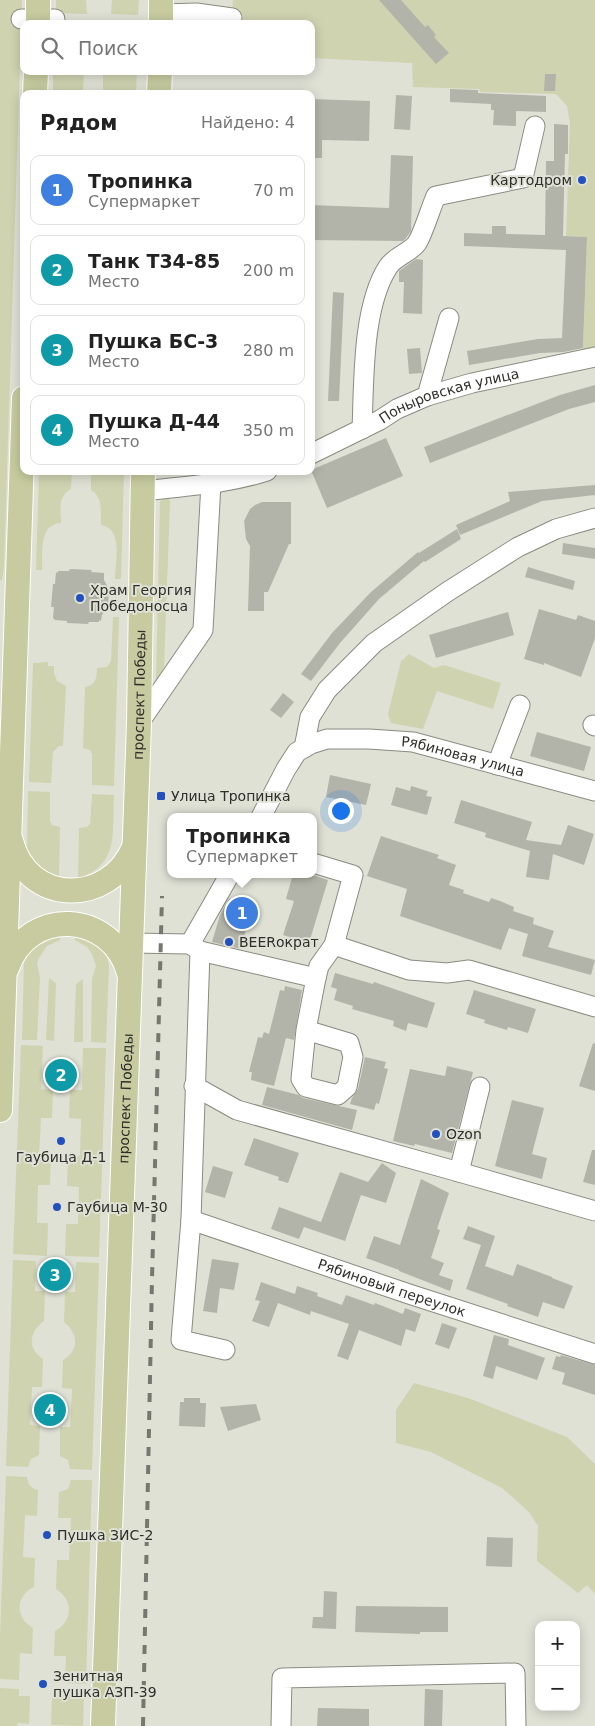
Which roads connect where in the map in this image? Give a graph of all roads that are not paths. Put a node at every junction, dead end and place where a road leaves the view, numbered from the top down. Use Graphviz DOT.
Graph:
graph roads {
  1 [pos="197,6"];
  2 [pos="161,13"];
  3 [pos="232,18"];
  4 [pos="36,75"];
  5 [pos="160,75"];
  6 [pos="35,90"];
  7 [pos="159,90"];
  8 [pos="535,126"];
  9 [pos="449,318"];
  10 [pos="595,357"];
  11 [pos="427,396"];
  12 [pos="362,429"];
  13 [pos="20,449"];
  14 [pos="315,452"];
  15 [pos="257,475"];
  16 [pos="143,481"];
  17 [pos="211,483"];
  18 [pos="595,518"];
  19 [pos="8,601"];
  20 [pos="520,705"];
  21 [pos="138,723"];
  22 [pos="304,748"];
  23 [pos="498,765"];
  24 [pos="594,786"];
  25 [pos="263,813"];
  26 [pos="10,836"];
  27 [pos="134,846"];
  28 [pos="317,865"];
  29 [pos="228,878"];
  30 [pos="4,899"];
  31 [pos="131,943"];
  32 [pos="334,944"];
  33 [pos="195,947"];
  34 [pos="5,973"];
  35 [pos="130,975"];
  36 [pos="316,978"];
  37 [pos="595,1007"];
  38 [pos="306,1030"];
  39 [pos="194,1086"];
  40 [pos="480,1087"];
  41 [pos="0,1098"];
  42 [pos="0,1110"];
  43 [pos="459,1172"];
  44 [pos="595,1212"];
  45 [pos="191,1220"];
  46 [pos="225,1350"];
  47 [pos="595,1354"];
  48 [pos="103,1726"];
  49 [pos="281,1726"];
  50 [pos="516,1726"];
  1 -- 2 [label="street"];
  1 -- 3 [label="street"];
  4 -- 6 [label="main road"];
  5 -- 7 [label="main road"];
  8 -- 12 [label="street"];
  9 -- 11 [label="street"];
  10 -- 11 [label="street, Поныровская улица"];
  11 -- 12 [label="street, Поныровская улица"];
  12 -- 14 [label="street, Поныровская улица"];
  13 -- 19 [label="main road"];
  15 -- 17 [label="street"];
  16 -- 17 [label="street"];
  16 -- 21 [label="main road, проспект Победы"];
  17 -- 21 [label="street"];
  18 -- 22 [label="street"];
  19 -- 26 [label="main road"];
  20 -- 23 [label="street"];
  21 -- 27 [label="main road, проспект Победы"];
  22 -- 23 [label="street, Рябиновая улица"];
  22 -- 25 [label="street"];
  23 -- 24 [label="street, Рябиновая улица"];
  26 -- 27 [label="main road"];
  26 -- 30 [label="main road"];
  27 -- 31 [label="main road, проспект Победы"];
  28 -- 32 [label="street"];
  29 -- 33 [label="street"];
  30 -- 34 [label="main road"];
  31 -- 33 [label="street"];
  31 -- 35 [label="main road, проспект Победы"];
  32 -- 36 [label="street"];
  32 -- 37 [label="street"];
  33 -- 36 [label="street"];
  33 -- 39 [label="street"];
  34 -- 35 [label="main road"];
  34 -- 41 [label="main road"];
  35 -- 48 [label="main road, проспект Победы"];
  36 -- 38 [label="street"];
  39 -- 43 [label="street"];
  39 -- 45 [label="street"];
  40 -- 43 [label="street"];
  41 -- 42 [label="main road"];
  43 -- 44 [label="street"];
  45 -- 46 [label="street"];
  45 -- 47 [label="street, Рябиновый переулок"];
  49 -- 50 [label="street"];
}
